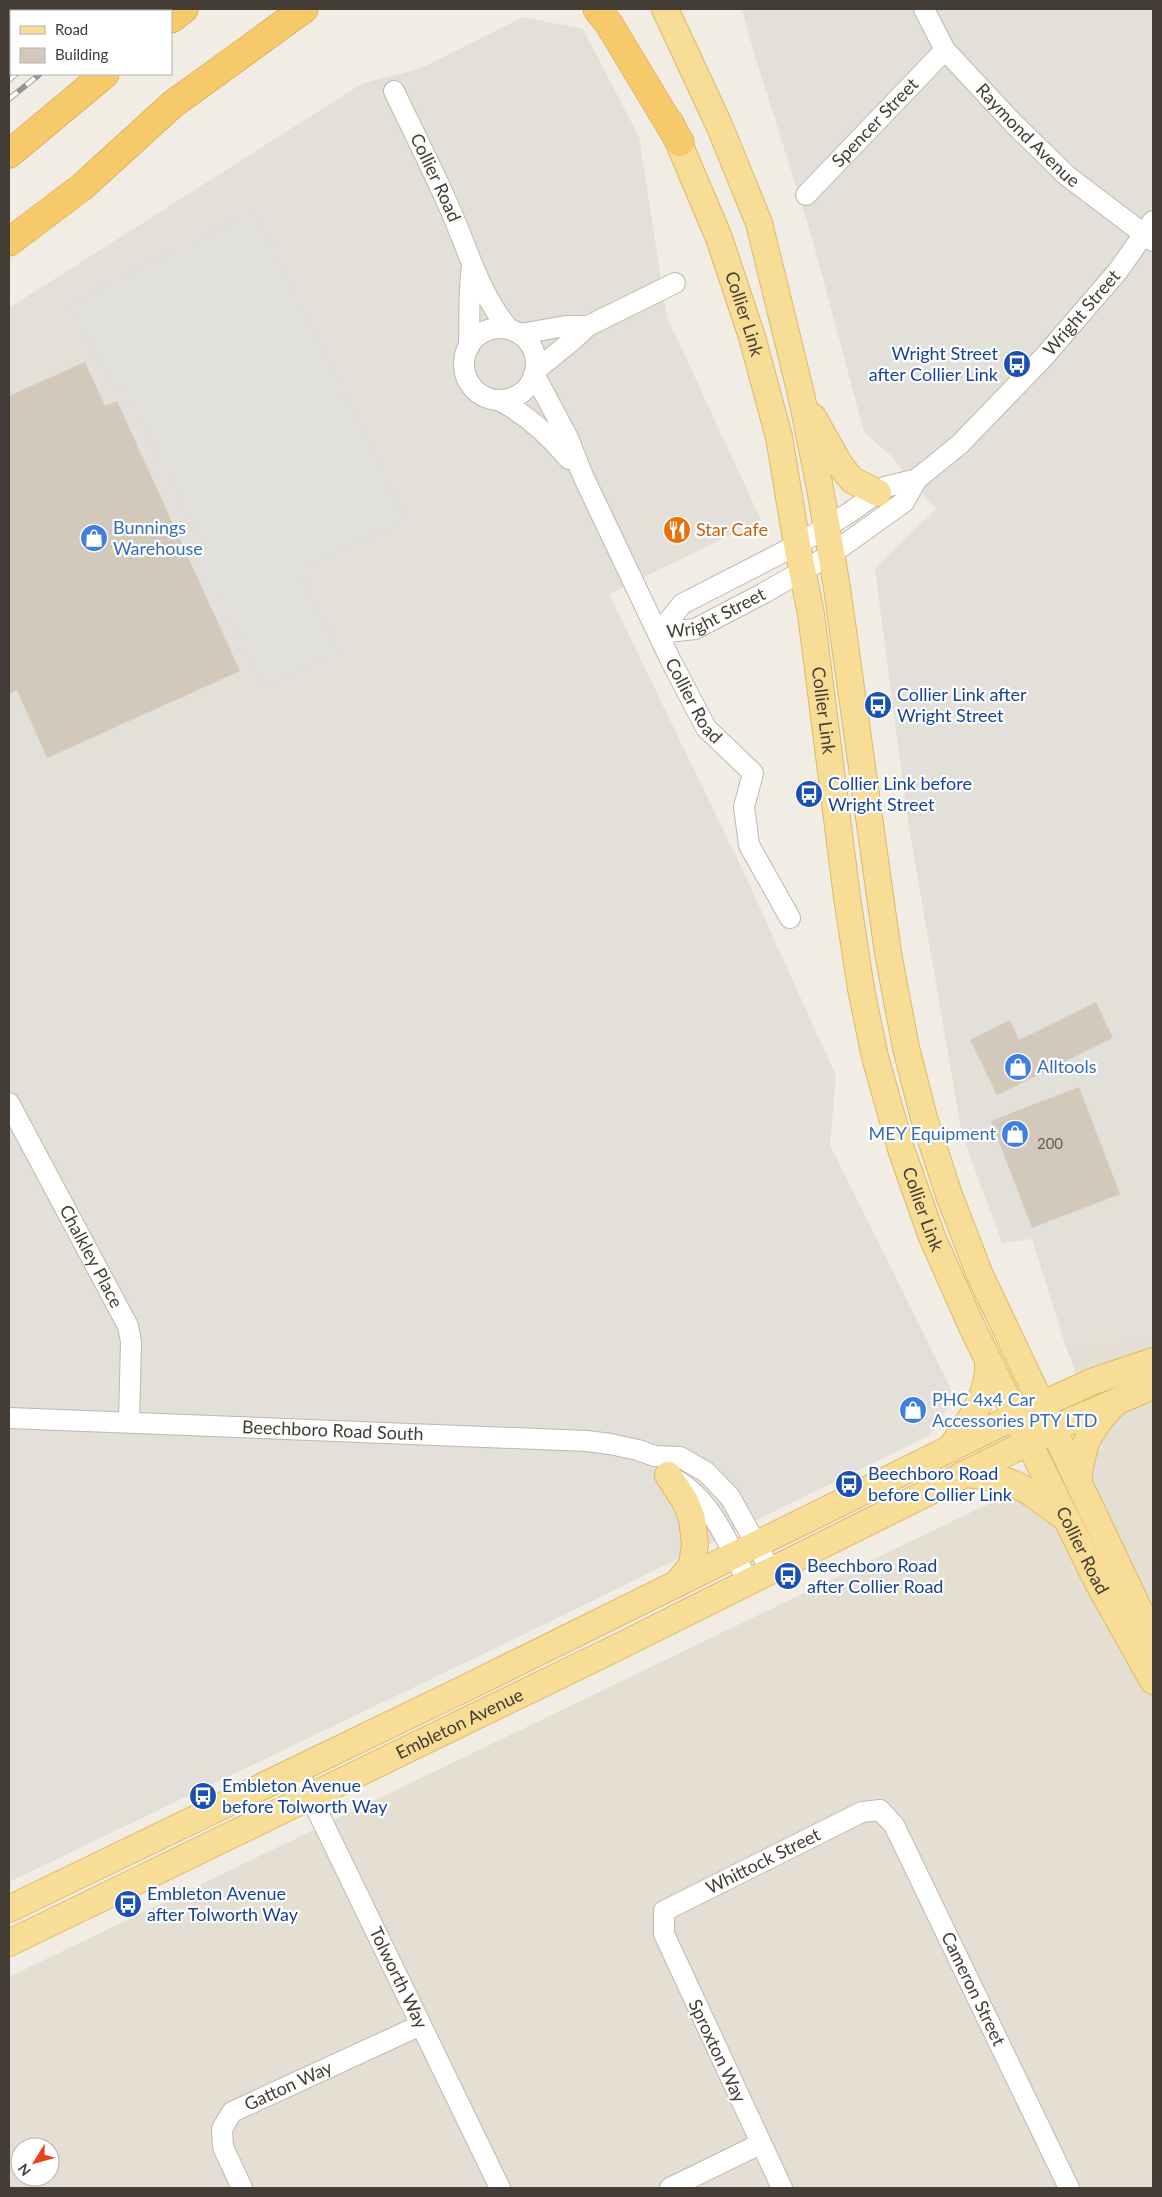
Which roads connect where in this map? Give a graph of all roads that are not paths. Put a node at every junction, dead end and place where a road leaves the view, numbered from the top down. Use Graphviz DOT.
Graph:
graph roads {
  1 [pos="184,9"];
  2 [pos="304,9"];
  3 [pos="597,9"];
  4 [pos="612,9"];
  5 [pos="664,9"];
  6 [pos="924,9"];
  7 [pos="172,18"];
  8 [pos="945,50"];
  9 [pos="105,75"];
  10 [pos="394,91"];
  11 [pos="680,142"];
  12 [pos="9,154"];
  13 [pos="806,195"];
  14 [pos="1150,232"];
  15 [pos="9,242"];
  16 [pos="472,267"];
  17 [pos="676,283"];
  18 [pos="588,326"];
  19 [pos="515,332"];
  20 [pos="469,347"];
  21 [pos="535,372"];
  22 [pos="801,394"];
  23 [pos="499,400"];
  24 [pos="583,476"];
  25 [pos="917,479"];
  26 [pos="878,493"];
  27 [pos="826,528"];
  28 [pos="797,545"];
  29 [pos="830,554"];
  30 [pos="802,571"];
  31 [pos="659,633"];
  32 [pos="790,918"];
  33 [pos="9,1103"];
  34 [pos="988,1361"];
  35 [pos="1153,1361"];
  36 [pos="1153,1386"];
  37 [pos="1117,1400"];
  38 [pos="1042,1404"];
  39 [pos="1016,1416"];
  40 [pos="9,1418"];
  41 [pos="129,1422"];
  42 [pos="1054,1430"];
  43 [pos="1029,1442"];
  44 [pos="950,1449"];
  45 [pos="661,1466"];
  46 [pos="964,1474"];
  47 [pos="1078,1481"];
  48 [pos="1067,1520"];
  49 [pos="745,1549"];
  50 [pos="759,1576"];
  51 [pos="677,1584"];
  52 [pos="1153,1638"];
  53 [pos="545,1649"];
  54 [pos="614,1649"];
  55 [pos="1153,1681"];
  56 [pos="297,1769"];
  57 [pos="311,1798"];
  58 [pos="862,1812"];
  59 [pos="9,1909"];
  60 [pos="664,1911"];
  61 [pos="45,1925"];
  62 [pos="9,1932"];
  63 [pos="9,1943"];
  64 [pos="421,2025"];
  65 [pos="760,2144"];
  66 [pos="242,2188"];
  67 [pos="500,2188"];
  68 [pos="670,2188"];
  69 [pos="782,2188"];
  70 [pos="1069,2188"];
  1 -- 7 [label="highway"];
  2 -- 15 [label="highway"];
  3 -- 11 [label="highway"];
  4 -- 11 [label="main road, Collier Link"];
  5 -- 22 [label="main road, Collier Link"];
  6 -- 8 [label="street, Raymond Avenue"];
  8 -- 13 [label="street, Spencer Street"];
  8 -- 14 [label="street, Raymond Avenue"];
  9 -- 12 [label="highway"];
  10 -- 16 [label="street, Collier Road"];
  11 -- 28 [label="main road, Collier Link"];
  14 -- 25 [label="street, Wright Street"];
  16 -- 19 [label="street, Collier Road"];
  16 -- 20 [label="street, Collier Road"];
  17 -- 18 [label="street"];
  18 -- 19 [label="street"];
  18 -- 21 [label="street"];
  19 -- 20 [label="street"];
  19 -- 21 [label="street"];
  20 -- 23 [label="street"];
  21 -- 23 [label="street"];
  21 -- 24 [label="street, Collier Road"];
  22 -- 26 [label="main road"];
  22 -- 27 [label="main road, Collier Link"];
  23 -- 24 [label="street, Collier Road"];
  24 -- 31 [label="street, Collier Road"];
  25 -- 26 [label="street, Wright Street"];
  25 -- 29 [label="street, Wright Street"];
  26 -- 27 [label="street, Wright Street"];
  27 -- 28 [label="street, Wright Street"];
  27 -- 29 [label="main road, Collier Link"];
  28 -- 30 [label="main road, Collier Link"];
  28 -- 31 [label="street, Wright Street"];
  29 -- 30 [label="street, Wright Street"];
  29 -- 38 [label="main road, Collier Link"];
  30 -- 31 [label="street, Wright Street"];
  30 -- 34 [label="main road, Collier Link"];
  31 -- 32 [label="street, Collier Road"];
  33 -- 41 [label="street, Chalkley Place"];
  34 -- 39 [label="main road, Collier Link"];
  34 -- 44 [label="main road"];
  35 -- 38 [label="main road"];
  36 -- 37 [label="main road"];
  37 -- 42 [label="main road"];
  37 -- 47 [label="main road"];
  38 -- 39 [label="main road"];
  38 -- 42 [label="main road, Collier Road"];
  39 -- 43 [label="main road, Collier Road"];
  39 -- 44 [label="main road"];
  40 -- 41 [label="street, Beechboro Road South"];
  41 -- 45 [label="street, Beechboro Road South"];
  42 -- 43 [label="main road"];
  42 -- 47 [label="main road, Collier Road"];
  43 -- 46 [label="main road"];
  43 -- 48 [label="main road, Collier Road"];
  44 -- 49 [label="main road"];
  45 -- 49 [label="street, Beechboro Road South"];
  45 -- 51 [label="main road"];
  46 -- 48 [label="main road"];
  46 -- 50 [label="main road"];
  47 -- 52 [label="main road, Collier Road"];
  48 -- 55 [label="main road, Collier Road"];
  49 -- 50 [label="street, Beechboro Road South"];
  49 -- 51 [label="main road, Embleton Avenue"];
  50 -- 54 [label="main road, Embleton Avenue"];
  51 -- 53 [label="main road, Embleton Avenue"];
  53 -- 54 [label="main road"];
  53 -- 56 [label="main road, Embleton Avenue"];
  54 -- 57 [label="main road, Embleton Avenue"];
  56 -- 57 [label="street, Tolworth Way"];
  56 -- 59 [label="main road, Embleton Avenue"];
  57 -- 61 [label="main road, Embleton Avenue"];
  57 -- 64 [label="street, Tolworth Way"];
  58 -- 60 [label="street, Whittock Street"];
  58 -- 70 [label="street, Cameron Street"];
  60 -- 65 [label="street, Sproxton Way"];
  61 -- 62 [label="main road"];
  61 -- 63 [label="main road, Embleton Avenue"];
  64 -- 66 [label="street, Gatton Way"];
  64 -- 67 [label="street, Tolworth Way"];
  65 -- 68 [label="street"];
  65 -- 69 [label="street, Sproxton Way"];
}
